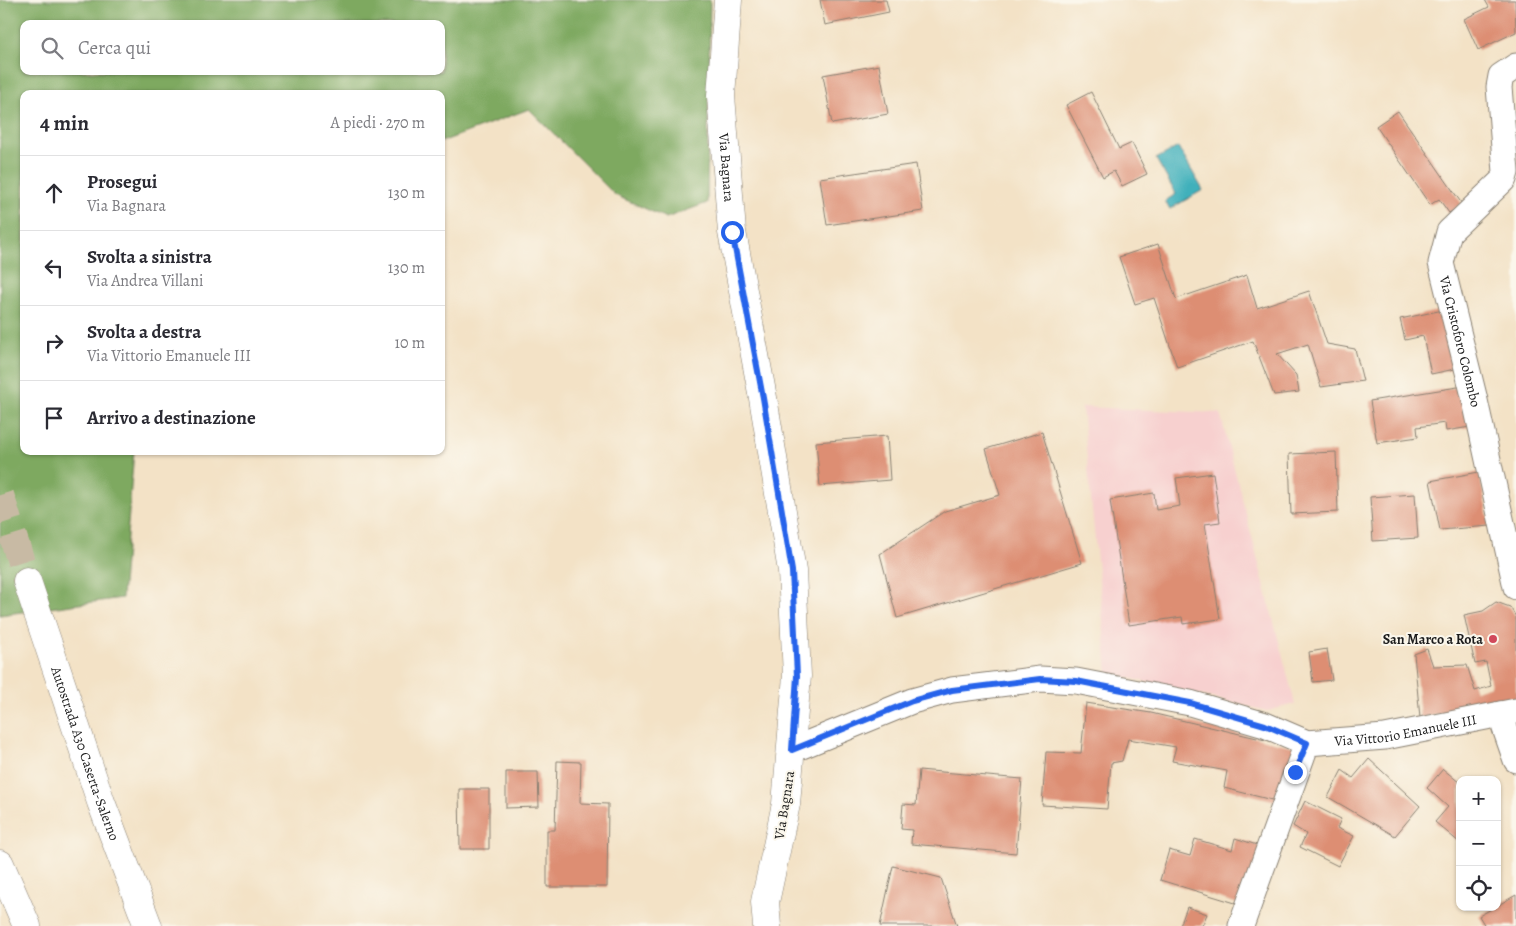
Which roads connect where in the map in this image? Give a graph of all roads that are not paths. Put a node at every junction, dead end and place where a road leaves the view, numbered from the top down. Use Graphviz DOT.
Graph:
graph roads {
  1 [pos="728,0"];
  2 [pos="1516,66"];
  3 [pos="27,581"];
  4 [pos="1516,587"];
  5 [pos="1508,712"];
  6 [pos="1307,743"];
  7 [pos="792,750"];
  8 [pos="1516,760"];
  9 [pos="0,864"];
  10 [pos="27,926"];
  11 [pos="148,926"];
  12 [pos="767,926"];
  13 [pos="1241,926"];
  1 -- 7 [label="main road, Via Bagnara"];
  2 -- 4 [label="street, Via Cristoforo Colombo"];
  3 -- 11 [label="main road, Autostrada A30 Caserta-Salerno"];
  5 -- 6 [label="street, Via Vittorio Emanuele III"];
  5 -- 8 [label="street"];
  6 -- 7 [label="street"];
  6 -- 13 [label="street"];
  7 -- 12 [label="main road, Via Bagnara"];
  9 -- 10 [label="main road"];
}
